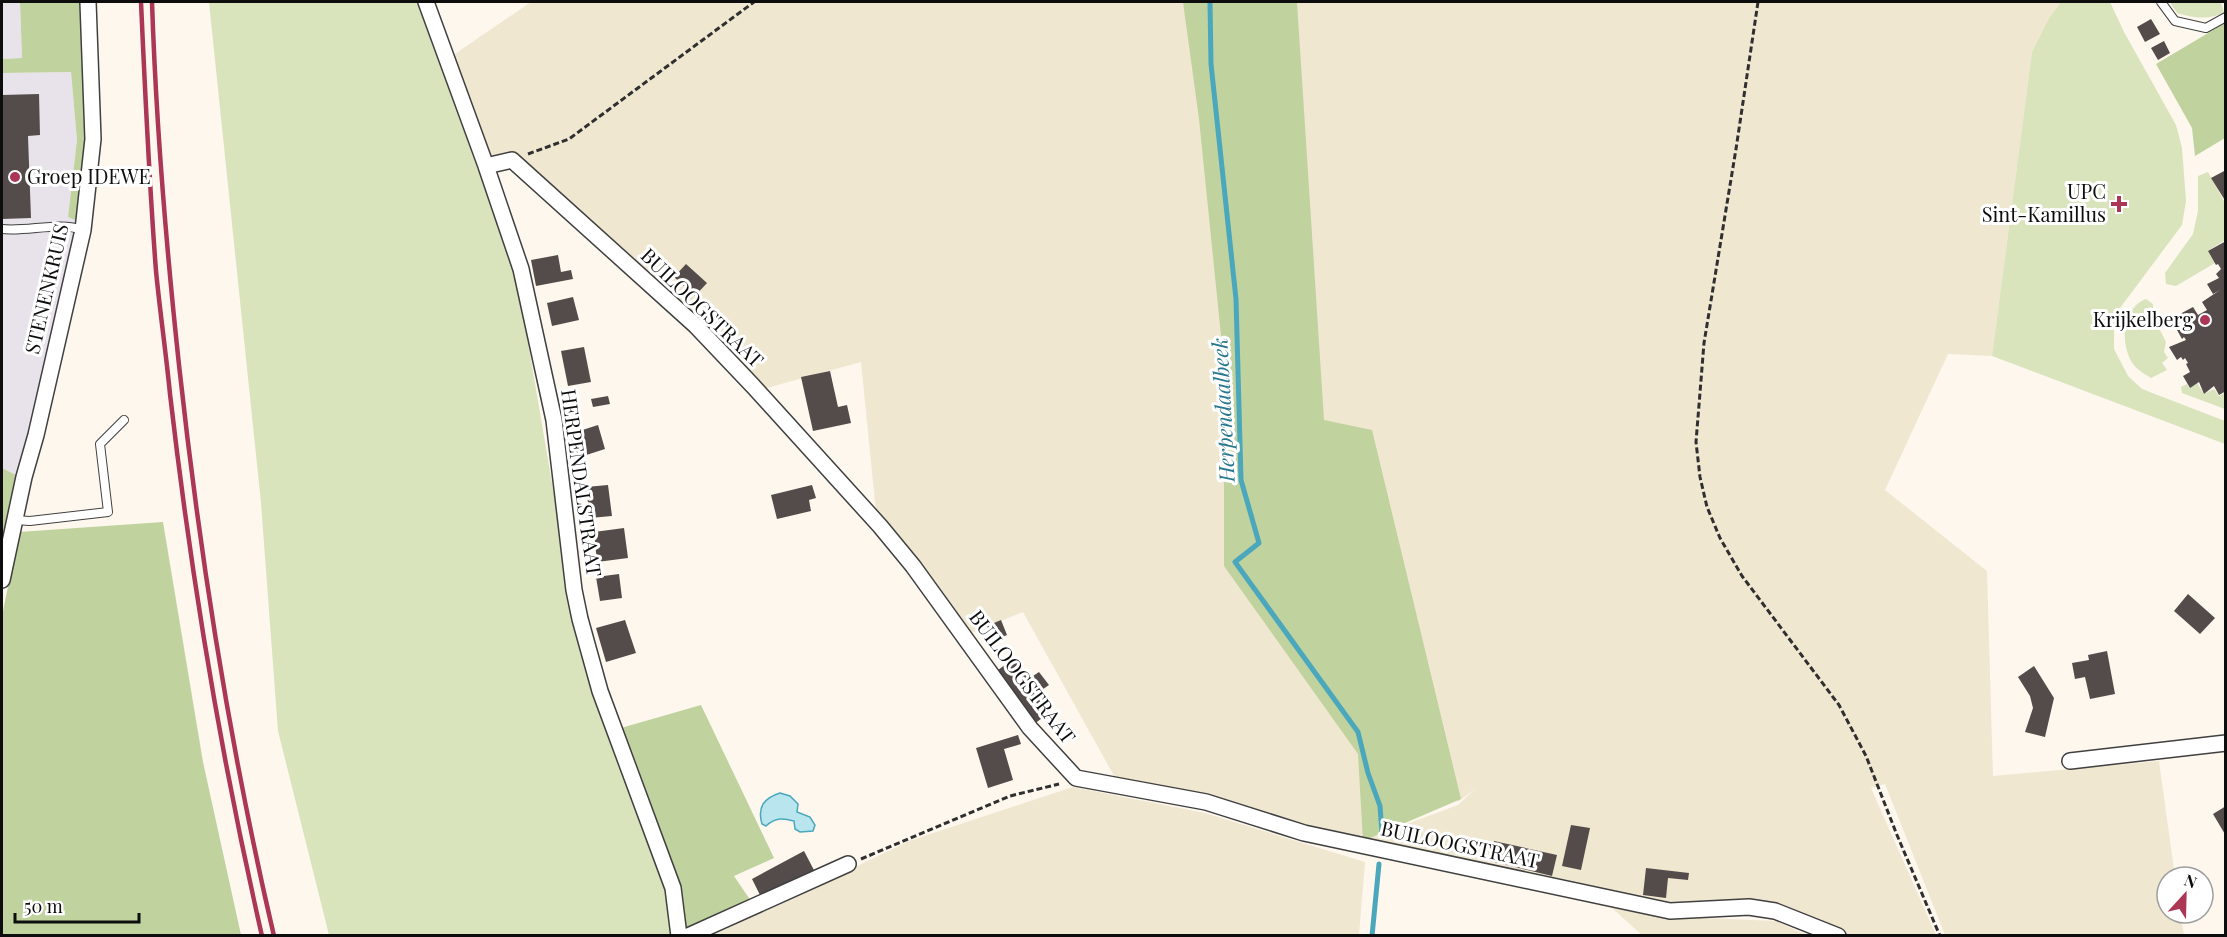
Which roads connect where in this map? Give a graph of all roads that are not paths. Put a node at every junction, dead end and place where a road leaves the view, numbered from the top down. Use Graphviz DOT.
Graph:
graph roads {
  1 [pos="88,2"];
  2 [pos="426,2"];
  3 [pos="2161,2"];
  4 [pos="2226,17"];
  5 [pos="486,166"];
  6 [pos="2,229"];
  7 [pos="83,230"];
  8 [pos="124,420"];
  9 [pos="15,520"];
  10 [pos="2,580"];
  11 [pos="2226,743"];
  12 [pos="2070,761"];
  13 [pos="848,864"];
  14 [pos="679,936"];
  15 [pos="688,936"];
  16 [pos="1838,936"];
  1 -- 7 [label="street, STENENKRUIS"];
  2 -- 5 [label="street, HERPENDALSTRAAT"];
  3 -- 4 [label="lane"];
  5 -- 14 [label="street, HERPENDALSTRAAT"];
  5 -- 16 [label="street, BUILOOGSTRAAT"];
  6 -- 7 [label="lane"];
  7 -- 9 [label="street, STENENKRUIS"];
  8 -- 9 [label="lane"];
  9 -- 10 [label="street, STENENKRUIS"];
  11 -- 12 [label="street"];
  13 -- 15 [label="street"];
}
